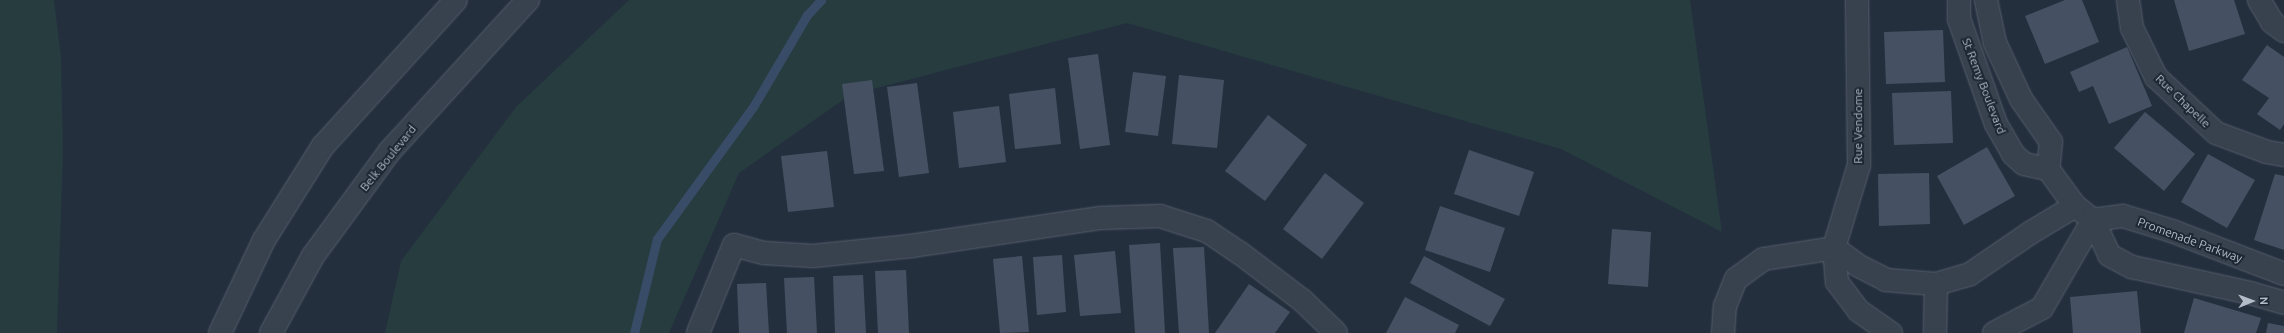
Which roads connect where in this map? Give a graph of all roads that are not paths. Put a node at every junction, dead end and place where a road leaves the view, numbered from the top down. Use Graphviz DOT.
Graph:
graph roads {
  1 [pos="456,0"];
  2 [pos="528,0"];
  3 [pos="1857,0"];
  4 [pos="1959,0"];
  5 [pos="1986,0"];
  6 [pos="2128,0"];
  7 [pos="2258,0"];
  8 [pos="2284,31"];
  9 [pos="2284,155"];
  10 [pos="2048,169"];
  11 [pos="2075,206"];
  12 [pos="2093,220"];
  13 [pos="1834,248"];
  14 [pos="2284,274"];
  15 [pos="1936,284"];
  16 [pos="2284,303"];
  17 [pos="1327,330"];
  18 [pos="220,333"];
  19 [pos="271,333"];
  20 [pos="698,333"];
  21 [pos="1723,333"];
  22 [pos="1891,333"];
  23 [pos="1936,333"];
  24 [pos="1994,333"];
  1 -- 18 [label="street"];
  2 -- 19 [label="street, Belk Boulevard"];
  3 -- 13 [label="street, Rue Vendome"];
  4 -- 10 [label="street, St Remy Boulevard"];
  5 -- 10 [label="street"];
  6 -- 9 [label="street, Rue Chapelle"];
  7 -- 8 [label="street"];
  10 -- 11 [label="street"];
  11 -- 12 [label="street"];
  11 -- 15 [label="street"];
  12 -- 14 [label="street, Promenade Parkway"];
  12 -- 16 [label="street"];
  12 -- 24 [label="street"];
  13 -- 15 [label="street"];
  13 -- 21 [label="street"];
  13 -- 22 [label="street"];
  15 -- 23 [label="street"];
  17 -- 20 [label="street"];
}
